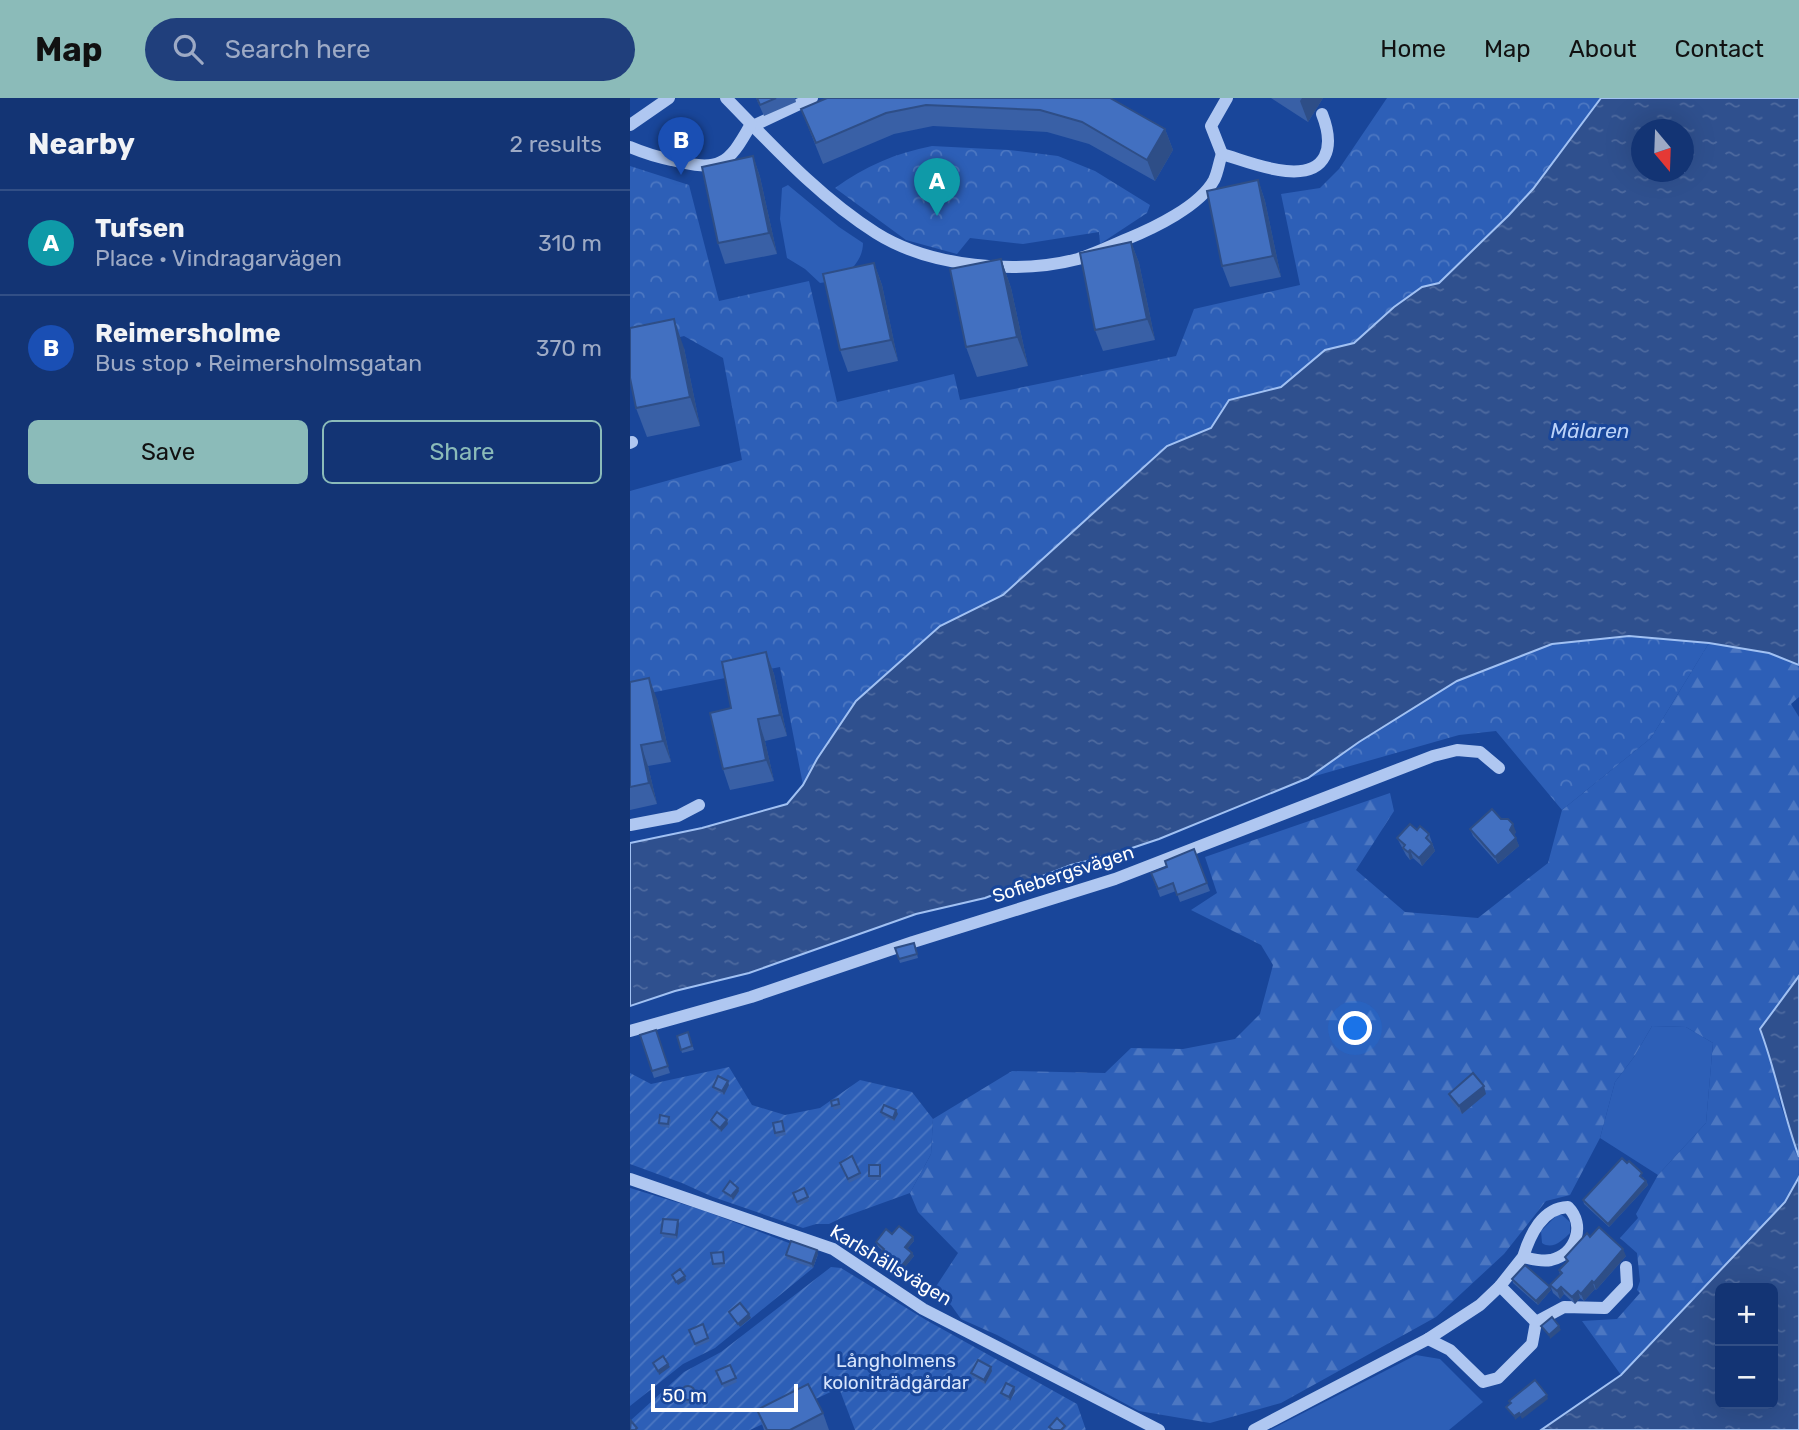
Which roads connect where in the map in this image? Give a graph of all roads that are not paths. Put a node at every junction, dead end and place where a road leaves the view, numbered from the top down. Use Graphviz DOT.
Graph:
graph roads {
  1 [pos="668,98"];
  2 [pos="726,98"];
  3 [pos="812,98"];
  4 [pos="1227,98"];
  5 [pos="1322,114"];
  6 [pos="630,125"];
  7 [pos="752,125"];
  8 [pos="630,147"];
  9 [pos="1222,154"];
  10 [pos="1499,768"];
  11 [pos="699,805"];
  12 [pos="630,825"];
  13 [pos="630,1031"];
  14 [pos="630,1179"];
  15 [pos="1523,1257"];
  16 [pos="1626,1267"];
  17 [pos="1500,1286"];
  18 [pos="1536,1322"];
  19 [pos="1427,1339"];
  20 [pos="1159,1430"];
  21 [pos="1254,1430"];
  1 -- 6 [label="street"];
  2 -- 7 [label="street"];
  3 -- 7 [label="street"];
  4 -- 9 [label="street"];
  5 -- 9 [label="street"];
  7 -- 8 [label="street"];
  7 -- 9 [label="street"];
  10 -- 13 [label="street, Sofiebergsvägen"];
  11 -- 12 [label="street"];
  14 -- 20 [label="street, Karlshällsvägen"];
  15 -- 15 [label="street"];
  15 -- 17 [label="street"];
  16 -- 18 [label="street"];
  17 -- 18 [label="street"];
  17 -- 19 [label="street"];
  18 -- 19 [label="street"];
  19 -- 21 [label="street"];
}
